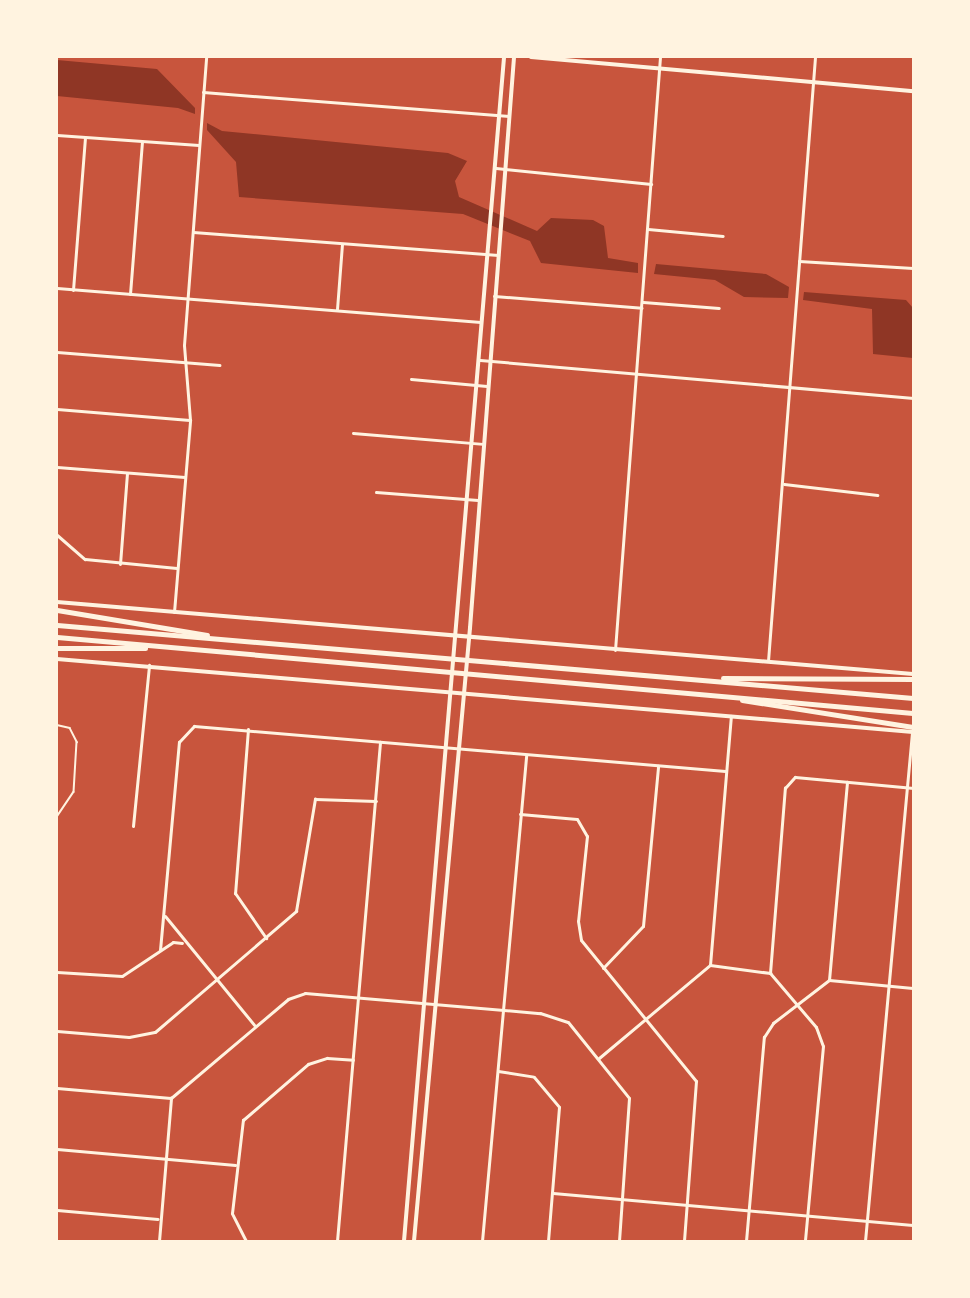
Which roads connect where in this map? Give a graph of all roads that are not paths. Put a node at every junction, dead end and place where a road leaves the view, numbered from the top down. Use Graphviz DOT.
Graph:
graph roads {
  1 [pos="206,57"];
  2 [pos="504,57"];
  3 [pos="514,57"];
  4 [pos="531,57"];
  5 [pos="660,57"];
  6 [pos="815,57"];
  7 [pos="659,68"];
  8 [pos="813,82"];
  9 [pos="913,91"];
  10 [pos="203,92"];
  11 [pos="500,115"];
  12 [pos="509,116"];
  13 [pos="57,135"];
  14 [pos="85,136"];
  15 [pos="142,141"];
  16 [pos="199,145"];
  17 [pos="495,168"];
  18 [pos="505,169"];
  19 [pos="651,184"];
  20 [pos="648,229"];
  21 [pos="192,232"];
  22 [pos="723,236"];
  23 [pos="342,244"];
  24 [pos="488,255"];
  25 [pos="498,255"];
  26 [pos="799,261"];
  27 [pos="913,268"];
  28 [pos="57,288"];
  29 [pos="73,290"];
  30 [pos="130,294"];
  31 [pos="495,296"];
  32 [pos="187,298"];
  33 [pos="642,302"];
  34 [pos="642,308"];
  35 [pos="719,308"];
  36 [pos="337,309"];
  37 [pos="483,322"];
  38 [pos="57,352"];
  39 [pos="480,360"];
  40 [pos="490,361"];
  41 [pos="187,363"];
  42 [pos="219,364"];
  43 [pos="636,375"];
  44 [pos="411,379"];
  45 [pos="478,386"];
  46 [pos="488,386"];
  47 [pos="789,388"];
  48 [pos="913,398"];
  49 [pos="57,409"];
  50 [pos="190,420"];
  51 [pos="353,433"];
  52 [pos="473,442"];
  53 [pos="483,444"];
  54 [pos="57,467"];
  55 [pos="127,473"];
  56 [pos="184,477"];
  57 [pos="784,483"];
  58 [pos="376,492"];
  59 [pos="877,495"];
  60 [pos="469,500"];
  61 [pos="478,500"];
  62 [pos="57,536"];
  63 [pos="120,564"];
  64 [pos="177,568"];
  65 [pos="57,602"];
  66 [pos="57,610"];
  67 [pos="174,612"];
  68 [pos="57,625"];
  69 [pos="455,636"];
  70 [pos="57,637"];
  71 [pos="469,637"];
  72 [pos="226,639"];
  73 [pos="57,648"];
  74 [pos="169,648"];
  75 [pos="615,650"];
  76 [pos="57,659"];
  77 [pos="768,663"];
  78 [pos="149,665"];
  79 [pos="676,676"];
  80 [pos="913,677"];
  81 [pos="451,691"];
  82 [pos="463,692"];
  83 [pos="720,695"];
  84 [pos="913,698"];
  85 [pos="913,713"];
  86 [pos="731,715"];
  87 [pos="57,725"];
  88 [pos="913,727"];
  89 [pos="248,729"];
  90 [pos="913,732"];
  91 [pos="380,742"];
  92 [pos="446,747"];
  93 [pos="458,748"];
  94 [pos="526,754"];
  95 [pos="658,766"];
  96 [pos="725,771"];
  97 [pos="847,782"];
  98 [pos="906,787"];
  99 [pos="913,788"];
  100 [pos="376,801"];
  101 [pos="520,814"];
  102 [pos="57,817"];
  103 [pos="133,826"];
  104 [pos="164,914"];
  105 [pos="169,924"];
  106 [pos="162,925"];
  107 [pos="175,933"];
  108 [pos="267,938"];
  109 [pos="161,940"];
  110 [pos="173,942"];
  111 [pos="183,943"];
  112 [pos="168,945"];
  113 [pos="160,950"];
  114 [pos="710,965"];
  115 [pos="603,968"];
  116 [pos="57,972"];
  117 [pos="770,973"];
  118 [pos="829,980"];
  119 [pos="215,981"];
  120 [pos="888,986"];
  121 [pos="913,988"];
  122 [pos="359,998"];
  123 [pos="424,1003"];
  124 [pos="797,1003"];
  125 [pos="435,1004"];
  126 [pos="502,1010"];
  127 [pos="646,1019"];
  128 [pos="255,1026"];
  129 [pos="57,1031"];
  130 [pos="599,1058"];
  131 [pos="353,1060"];
  132 [pos="497,1071"];
  133 [pos="57,1088"];
  134 [pos="171,1098"];
  135 [pos="57,1149"];
  136 [pos="164,1158"];
  137 [pos="236,1165"];
  138 [pos="553,1193"];
  139 [pos="623,1199"];
  140 [pos="687,1205"];
  141 [pos="57,1209"];
  142 [pos="748,1210"];
  143 [pos="807,1216"];
  144 [pos="158,1219"];
  145 [pos="866,1221"];
  146 [pos="913,1225"];
  147 [pos="159,1241"];
  148 [pos="246,1241"];
  149 [pos="337,1241"];
  150 [pos="404,1241"];
  151 [pos="414,1241"];
  152 [pos="482,1241"];
  153 [pos="548,1241"];
  154 [pos="619,1241"];
  155 [pos="684,1241"];
  156 [pos="746,1241"];
  157 [pos="805,1241"];
  158 [pos="865,1241"];
  1 -- 10 [label="street"];
  2 -- 11 [label="main road"];
  3 -- 12 [label="main road"];
  4 -- 7 [label="main road"];
  5 -- 7 [label="street"];
  6 -- 8 [label="street"];
  7 -- 8 [label="main road"];
  7 -- 19 [label="street"];
  8 -- 9 [label="main road"];
  8 -- 26 [label="street"];
  10 -- 11 [label="street"];
  10 -- 16 [label="street"];
  11 -- 12 [label="street"];
  11 -- 17 [label="main road"];
  12 -- 18 [label="main road"];
  13 -- 14 [label="street"];
  14 -- 15 [label="street"];
  14 -- 29 [label="street"];
  15 -- 16 [label="street"];
  15 -- 30 [label="street"];
  16 -- 21 [label="street"];
  17 -- 18 [label="street"];
  17 -- 24 [label="main road"];
  18 -- 19 [label="street"];
  18 -- 25 [label="main road"];
  19 -- 20 [label="street"];
  20 -- 22 [label="street"];
  20 -- 33 [label="street"];
  21 -- 23 [label="street"];
  21 -- 32 [label="street"];
  23 -- 24 [label="street"];
  23 -- 36 [label="street"];
  24 -- 25 [label="street"];
  24 -- 37 [label="main road"];
  25 -- 31 [label="main road"];
  26 -- 27 [label="street"];
  26 -- 47 [label="street"];
  28 -- 29 [label="street"];
  29 -- 30 [label="street"];
  30 -- 32 [label="street"];
  31 -- 34 [label="street"];
  31 -- 40 [label="main road"];
  32 -- 36 [label="street"];
  32 -- 41 [label="street"];
  33 -- 34 [label="street"];
  33 -- 35 [label="street"];
  34 -- 43 [label="street"];
  36 -- 37 [label="street"];
  37 -- 39 [label="main road"];
  38 -- 41 [label="street"];
  39 -- 40 [label="street"];
  39 -- 45 [label="main road"];
  40 -- 43 [label="street"];
  40 -- 46 [label="main road"];
  41 -- 42 [label="street"];
  41 -- 50 [label="street"];
  43 -- 47 [label="street"];
  43 -- 75 [label="street"];
  44 -- 45 [label="street"];
  45 -- 46 [label="street"];
  45 -- 52 [label="main road"];
  46 -- 53 [label="main road"];
  47 -- 48 [label="street"];
  47 -- 57 [label="street"];
  49 -- 50 [label="street"];
  50 -- 56 [label="street"];
  51 -- 52 [label="street"];
  52 -- 53 [label="street"];
  52 -- 60 [label="main road"];
  53 -- 61 [label="main road"];
  54 -- 55 [label="street"];
  55 -- 56 [label="street"];
  55 -- 63 [label="street"];
  56 -- 64 [label="street"];
  57 -- 59 [label="street"];
  57 -- 77 [label="street"];
  58 -- 60 [label="street"];
  60 -- 61 [label="street"];
  60 -- 69 [label="main road"];
  61 -- 71 [label="main road"];
  62 -- 63 [label="street"];
  63 -- 64 [label="street"];
  64 -- 67 [label="street"];
  65 -- 67 [label="main road"];
  66 -- 72 [label="highway"];
  67 -- 69 [label="main road"];
  68 -- 72 [label="highway"];
  69 -- 71 [label="main road"];
  69 -- 81 [label="main road"];
  70 -- 74 [label="highway"];
  71 -- 75 [label="main road"];
  71 -- 82 [label="main road"];
  72 -- 79 [label="highway"];
  73 -- 74 [label="highway"];
  74 -- 83 [label="highway"];
  75 -- 77 [label="main road"];
  76 -- 78 [label="main road"];
  77 -- 80 [label="main road"];
  78 -- 81 [label="main road"];
  78 -- 103 [label="street"];
  79 -- 80 [label="highway"];
  79 -- 84 [label="highway"];
  81 -- 82 [label="main road"];
  81 -- 92 [label="main road"];
  82 -- 86 [label="main road"];
  82 -- 93 [label="main road"];
  83 -- 85 [label="highway"];
  83 -- 88 [label="highway"];
  86 -- 90 [label="main road"];
  86 -- 96 [label="street"];
  87 -- 102 [label="lane"];
  89 -- 91 [label="street"];
  89 -- 104 [label="street"];
  89 -- 108 [label="street"];
  90 -- 98 [label="street"];
  91 -- 92 [label="street"];
  91 -- 100 [label="street"];
  92 -- 93 [label="street"];
  92 -- 123 [label="main road"];
  93 -- 94 [label="street"];
  93 -- 125 [label="main road"];
  94 -- 95 [label="street"];
  94 -- 101 [label="street"];
  95 -- 96 [label="street"];
  95 -- 115 [label="street"];
  96 -- 114 [label="street"];
  97 -- 98 [label="street"];
  97 -- 117 [label="street"];
  97 -- 118 [label="street"];
  98 -- 99 [label="street"];
  98 -- 120 [label="street"];
  100 -- 108 [label="street"];
  100 -- 122 [label="street"];
  101 -- 115 [label="street"];
  101 -- 126 [label="street"];
  104 -- 105 [label="street"];
  104 -- 106 [label="street"];
  105 -- 106 [label="street"];
  105 -- 107 [label="street"];
  106 -- 109 [label="street"];
  107 -- 110 [label="street"];
  107 -- 111 [label="street"];
  108 -- 119 [label="street"];
  109 -- 112 [label="street"];
  109 -- 113 [label="street"];
  110 -- 111 [label="street"];
  110 -- 112 [label="street"];
  111 -- 119 [label="street"];
  112 -- 113 [label="street"];
  113 -- 116 [label="street"];
  114 -- 117 [label="street"];
  114 -- 127 [label="street"];
  115 -- 127 [label="street"];
  117 -- 124 [label="street"];
  118 -- 120 [label="street"];
  118 -- 124 [label="street"];
  119 -- 128 [label="street"];
  119 -- 129 [label="street"];
  120 -- 121 [label="street"];
  120 -- 145 [label="street"];
  122 -- 123 [label="street"];
  122 -- 128 [label="street"];
  122 -- 131 [label="street"];
  123 -- 125 [label="street"];
  123 -- 150 [label="main road"];
  124 -- 142 [label="street"];
  124 -- 143 [label="street"];
  125 -- 126 [label="street"];
  125 -- 151 [label="main road"];
  126 -- 130 [label="street"];
  126 -- 132 [label="street"];
  127 -- 130 [label="street"];
  127 -- 140 [label="street"];
  128 -- 134 [label="street"];
  130 -- 139 [label="street"];
  131 -- 137 [label="street"];
  131 -- 149 [label="street"];
  132 -- 138 [label="street"];
  132 -- 152 [label="street"];
  133 -- 134 [label="street"];
  134 -- 136 [label="street"];
  135 -- 136 [label="street"];
  136 -- 137 [label="street"];
  136 -- 144 [label="street"];
  137 -- 148 [label="street"];
  138 -- 139 [label="street"];
  138 -- 153 [label="street"];
  139 -- 140 [label="street"];
  139 -- 154 [label="street"];
  140 -- 142 [label="street"];
  140 -- 155 [label="street"];
  141 -- 144 [label="street"];
  142 -- 143 [label="street"];
  142 -- 156 [label="street"];
  143 -- 145 [label="street"];
  143 -- 157 [label="street"];
  144 -- 147 [label="street"];
  145 -- 146 [label="street"];
  145 -- 158 [label="street"];
}
